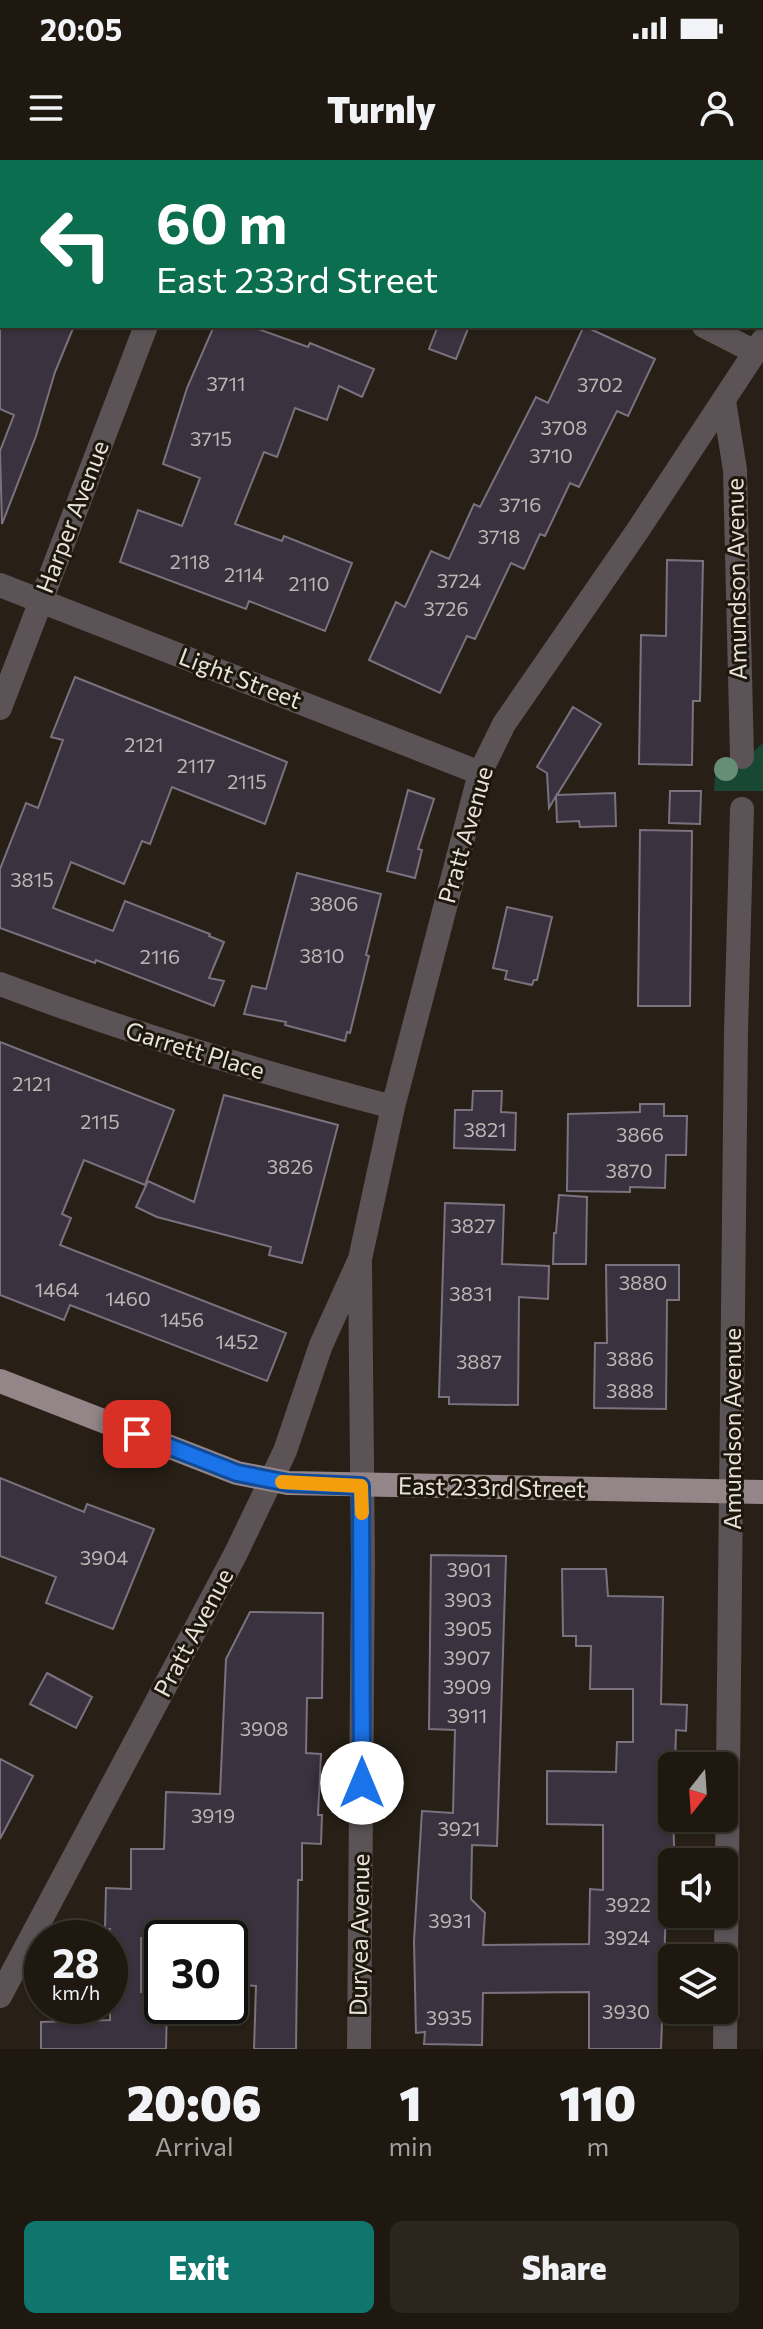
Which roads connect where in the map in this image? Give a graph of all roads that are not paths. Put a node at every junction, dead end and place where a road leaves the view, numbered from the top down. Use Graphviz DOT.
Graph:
graph roads {
  1 [pos="145,328"];
  2 [pos="710,328"];
  3 [pos="759,346"];
  4 [pos="724,401"];
  5 [pos="0,585"];
  6 [pos="41,602"];
  7 [pos="0,708"];
  8 [pos="742,757"];
  9 [pos="480,773"];
  10 [pos="742,809"];
  11 [pos="0,984"];
  12 [pos="393,1107"];
  13 [pos="360,1259"];
  14 [pos="0,1381"];
  15 [pos="273,1480"];
  16 [pos="361,1486"];
  17 [pos="733,1491"];
  18 [pos="763,1492"];
  19 [pos="0,1996"];
  20 [pos="359,2049"];
  21 [pos="725,2049"];
  1 -- 6 [label="street, Harper Avenue"];
  2 -- 3 [label="street"];
  3 -- 4 [label="street, Pratt Avenue"];
  4 -- 8 [label="street, Amundson Avenue"];
  4 -- 9 [label="street, Pratt Avenue"];
  5 -- 6 [label="street, Light Street"];
  6 -- 7 [label="street, Harper Avenue"];
  6 -- 9 [label="street, Light Street"];
  9 -- 12 [label="street, Pratt Avenue"];
  10 -- 17 [label="street, Amundson Avenue"];
  11 -- 12 [label="street, Garrett Place"];
  12 -- 13 [label="street, Pratt Avenue"];
  13 -- 15 [label="street, Pratt Avenue"];
  13 -- 16 [label="street, Pratt Avenue"];
  14 -- 15 [label="main road, East 233rd Street"];
  15 -- 16 [label="main road, East 233rd Street"];
  15 -- 19 [label="street, Pratt Avenue"];
  16 -- 17 [label="main road, East 233rd Street"];
  16 -- 20 [label="street, Duryea Avenue"];
  17 -- 18 [label="main road, East 233rd Street"];
  17 -- 21 [label="street, Amundson Avenue"];
}
